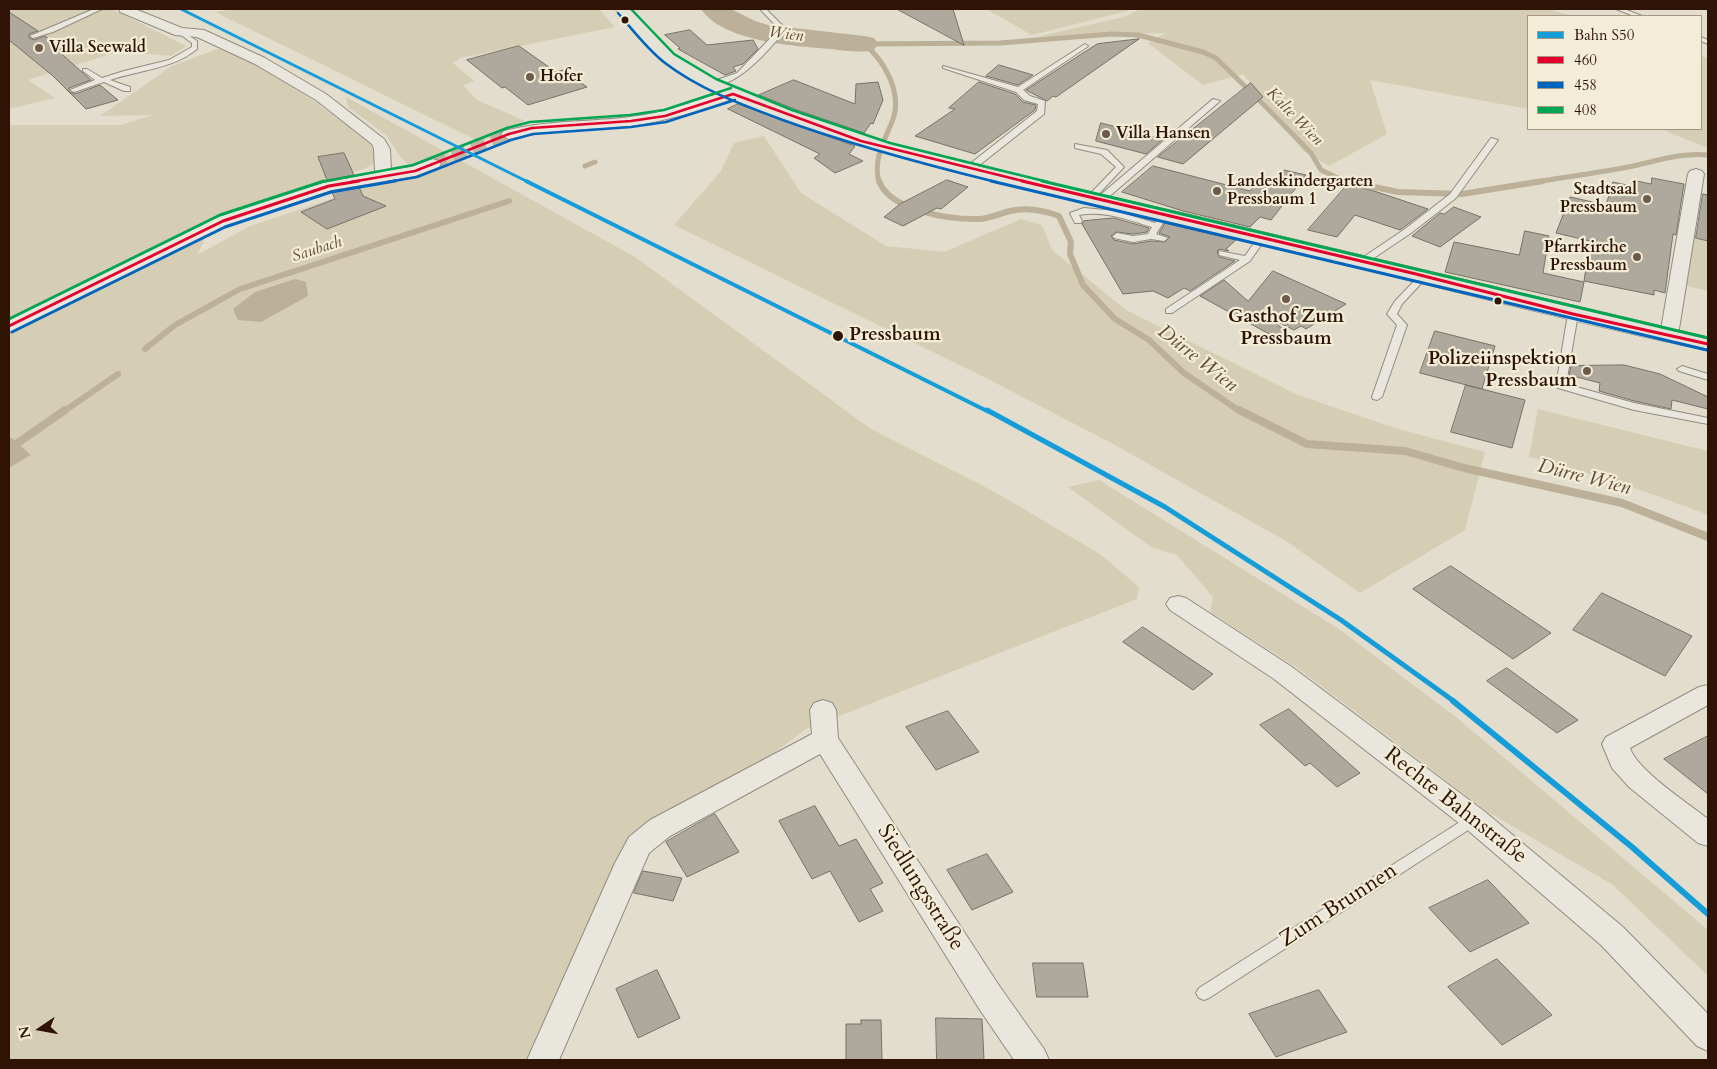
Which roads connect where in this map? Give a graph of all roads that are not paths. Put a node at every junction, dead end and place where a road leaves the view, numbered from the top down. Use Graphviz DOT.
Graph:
graph roads {
  1 [pos="100,9"];
  2 [pos="125,9"];
  3 [pos="623,9"];
  4 [pos="763,9"];
  5 [pos="1619,9"];
  6 [pos="1636,15"];
  7 [pos="180,32"];
  8 [pos="33,36"];
  9 [pos="1085,46"];
  10 [pos="944,67"];
  11 [pos="85,70"];
  12 [pos="102,81"];
  13 [pos="714,84"];
  14 [pos="127,89"];
  15 [pos="74,90"];
  16 [pos="1019,90"];
  17 [pos="732,94"];
  18 [pos="1216,101"];
  19 [pos="509,134"];
  20 [pos="1494,140"];
  21 [pos="1078,146"];
  22 [pos="433,164"];
  23 [pos="969,169"];
  24 [pos="1696,174"];
  25 [pos="383,176"];
  26 [pos="1096,198"];
  27 [pos="1161,220"];
  28 [pos="1078,222"];
  29 [pos="1118,236"];
  30 [pos="1152,236"];
  31 [pos="1164,238"];
  32 [pos="1262,238"];
  33 [pos="1222,253"];
  34 [pos="1247,259"];
  35 [pos="1362,262"];
  36 [pos="1424,276"];
  37 [pos="1169,311"];
  38 [pos="1573,314"];
  39 [pos="9,326"];
  40 [pos="1669,335"];
  41 [pos="1708,344"];
  42 [pos="1682,369"];
  43 [pos="1708,378"];
  44 [pos="1377,397"];
  45 [pos="1708,421"];
  46 [pos="1178,604"];
  47 [pos="1708,694"];
  48 [pos="823,710"];
  49 [pos="825,739"];
  50 [pos="1474,819"];
  51 [pos="1708,835"];
  52 [pos="1204,993"];
  53 [pos="1708,1036"];
  54 [pos="543,1060"];
  55 [pos="1032,1060"];
  1 -- 8 [label="lane"];
  2 -- 7 [label="street"];
  3 -- 13 [label="main road"];
  4 -- 13 [label="lane"];
  5 -- 6 [label="lane"];
  7 -- 12 [label="lane"];
  7 -- 25 [label="street"];
  9 -- 16 [label="lane"];
  10 -- 16 [label="lane"];
  11 -- 12 [label="lane"];
  12 -- 14 [label="lane"];
  12 -- 15 [label="lane"];
  13 -- 17 [label="main road"];
  16 -- 23 [label="lane"];
  17 -- 19 [label="street"];
  17 -- 23 [label="main road"];
  18 -- 26 [label="lane"];
  20 -- 35 [label="lane"];
  21 -- 26 [label="lane"];
  22 -- 25 [label="street"];
  23 -- 26 [label="main road"];
  24 -- 40 [label="street"];
  25 -- 39 [label="street"];
  26 -- 27 [label="main road"];
  27 -- 28 [label="lane"];
  27 -- 30 [label="lane"];
  27 -- 32 [label="main road"];
  29 -- 30 [label="lane"];
  30 -- 31 [label="lane"];
  32 -- 34 [label="lane"];
  32 -- 35 [label="main road"];
  33 -- 34 [label="lane"];
  34 -- 37 [label="lane"];
  35 -- 36 [label="main road"];
  36 -- 38 [label="main road"];
  36 -- 44 [label="lane"];
  38 -- 40 [label="main road"];
  38 -- 45 [label="lane"];
  40 -- 41 [label="main road"];
  42 -- 43 [label="lane"];
  46 -- 50 [label="street, Rechte Bahnstraße"];
  47 -- 51 [label="street"];
  48 -- 49 [label="street, Siedlungsstraße"];
  49 -- 54 [label="street"];
  49 -- 55 [label="street, Siedlungsstraße"];
  50 -- 52 [label="lane, Zum Brunnen"];
  50 -- 53 [label="street, Rechte Bahnstraße"];
}
